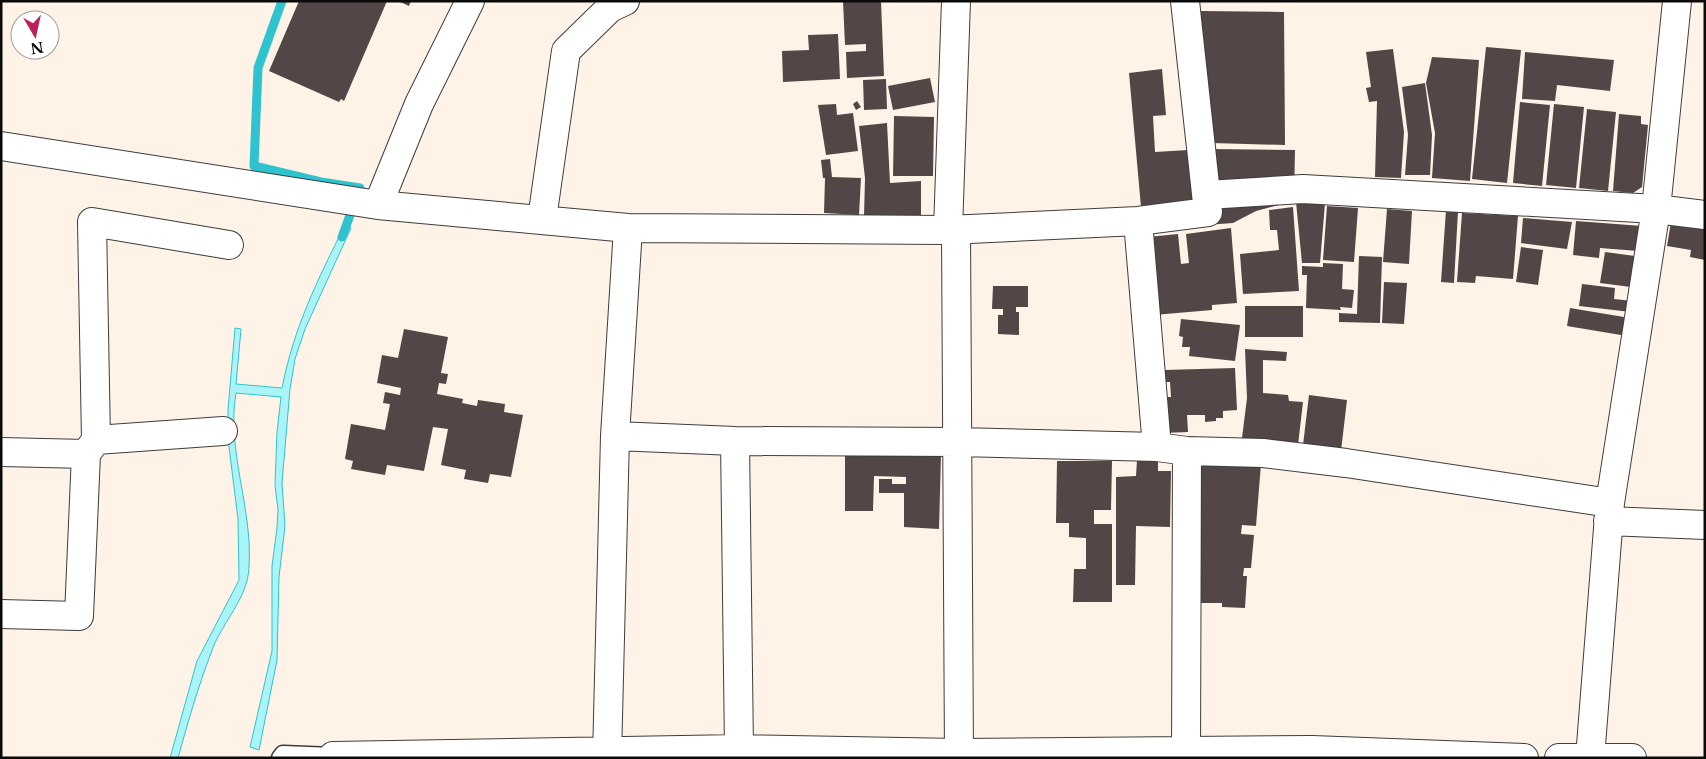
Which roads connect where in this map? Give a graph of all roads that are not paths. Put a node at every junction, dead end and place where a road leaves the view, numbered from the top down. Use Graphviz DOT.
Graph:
graph roads {
  1 [pos="470,1"];
  2 [pos="625,1"];
  3 [pos="956,1"];
  4 [pos="1185,1"];
  5 [pos="1677,1"];
  6 [pos="1,146"];
  7 [pos="1207,195"];
  8 [pos="378,205"];
  9 [pos="1656,209"];
  10 [pos="1705,216"];
  11 [pos="542,219"];
  12 [pos="1138,221"];
  13 [pos="628,228"];
  14 [pos="952,230"];
  15 [pos="228,245"];
  16 [pos="223,431"];
  17 [pos="615,436"];
  18 [pos="735,441"];
  19 [pos="959,442"];
  20 [pos="91,447"];
  21 [pos="1157,447"];
  22 [pos="1187,451"];
  23 [pos="1,452"];
  24 [pos="1609,512"];
  25 [pos="1705,525"];
  26 [pos="1,614"];
  27 [pos="738,750"];
  28 [pos="1186,754"];
  29 [pos="607,755"];
  30 [pos="816,755"];
  31 [pos="959,755"];
  32 [pos="447,756"];
  33 [pos="333,757"];
  34 [pos="1590,757"];
  35 [pos="280,758"];
  36 [pos="1524,758"];
  37 [pos="1559,758"];
  38 [pos="1632,758"];
  1 -- 8 [label="street"];
  2 -- 11 [label="street"];
  3 -- 14 [label="street"];
  4 -- 7 [label="street"];
  5 -- 9 [label="street"];
  6 -- 8 [label="street"];
  7 -- 9 [label="street"];
  7 -- 12 [label="street"];
  8 -- 11 [label="street"];
  9 -- 10 [label="street"];
  9 -- 24 [label="street"];
  11 -- 13 [label="street"];
  12 -- 14 [label="street"];
  12 -- 21 [label="street"];
  13 -- 14 [label="street"];
  13 -- 17 [label="street"];
  14 -- 19 [label="street"];
  15 -- 20 [label="street"];
  16 -- 20 [label="street"];
  17 -- 18 [label="street"];
  17 -- 29 [label="street"];
  18 -- 19 [label="street"];
  18 -- 27 [label="street"];
  19 -- 21 [label="street"];
  19 -- 31 [label="street"];
  20 -- 23 [label="street"];
  20 -- 26 [label="street"];
  21 -- 22 [label="street"];
  22 -- 24 [label="street"];
  22 -- 28 [label="street"];
  24 -- 25 [label="street"];
  24 -- 34 [label="street"];
  27 -- 29 [label="street"];
  27 -- 30 [label="street"];
  28 -- 31 [label="street"];
  28 -- 36 [label="street"];
  29 -- 32 [label="street"];
  30 -- 31 [label="street"];
  32 -- 33 [label="street"];
  33 -- 35 [label="lane"];
  34 -- 37 [label="street"];
  34 -- 38 [label="street"];
}
